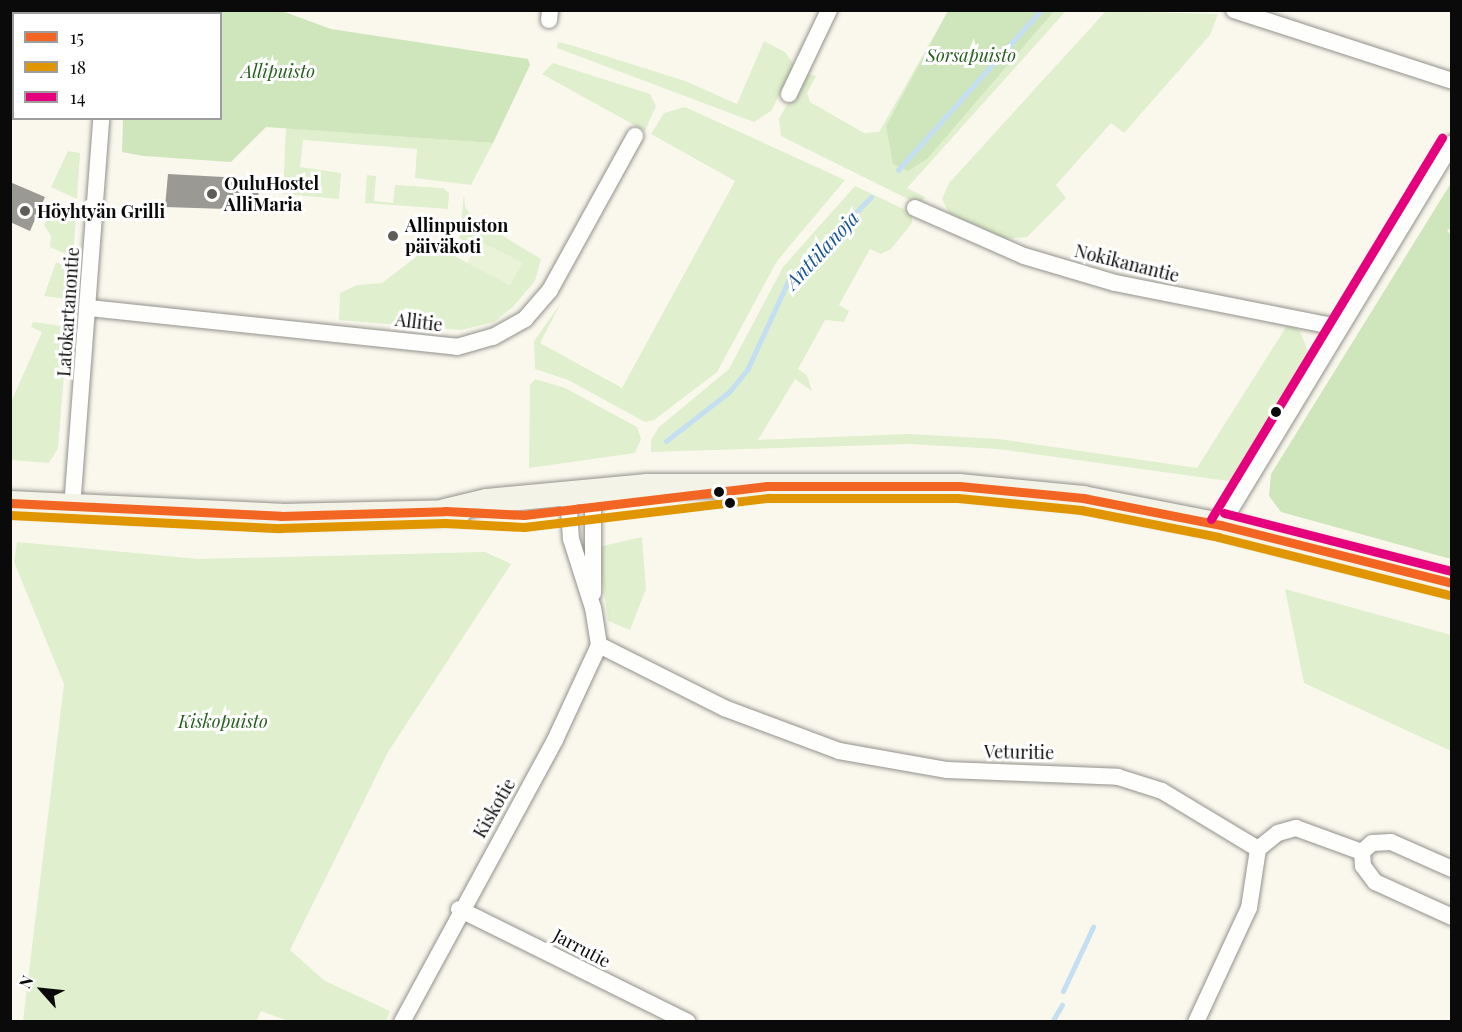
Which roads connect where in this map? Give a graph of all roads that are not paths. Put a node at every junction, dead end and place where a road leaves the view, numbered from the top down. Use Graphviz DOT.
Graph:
graph roads {
  1 [pos="829,10"];
  2 [pos="1234,10"];
  3 [pos="1265,15"];
  4 [pos="1452,81"];
  5 [pos="789,94"];
  6 [pos="101,120"];
  7 [pos="635,136"];
  8 [pos="1452,144"];
  9 [pos="915,208"];
  10 [pos="89,308"];
  11 [pos="1338,327"];
  12 [pos="593,500"];
  13 [pos="10,503"];
  14 [pos="568,503"];
  15 [pos="72,508"];
  16 [pos="1221,525"];
  17 [pos="1452,583"];
  18 [pos="593,608"];
  19 [pos="599,645"];
  20 [pos="1258,849"];
  21 [pos="1362,852"];
  22 [pos="1452,869"];
  23 [pos="459,909"];
  24 [pos="1452,916"];
  25 [pos="402,1022"];
  26 [pos="688,1022"];
  27 [pos="1196,1022"];
  1 -- 5 [label="street"];
  2 -- 3 [label="street"];
  3 -- 4 [label="street"];
  6 -- 10 [label="street, Latokartanontie"];
  7 -- 10 [label="street, Allitie"];
  8 -- 11 [label="street"];
  9 -- 11 [label="street, Nokikanantie"];
  10 -- 15 [label="street, Latokartanontie"];
  11 -- 16 [label="street"];
  12 -- 14 [label="street"];
  12 -- 16 [label="street"];
  12 -- 18 [label="street"];
  13 -- 15 [label="street"];
  14 -- 15 [label="street"];
  14 -- 18 [label="street"];
  16 -- 17 [label="street"];
  18 -- 19 [label="street"];
  19 -- 20 [label="street, Veturitie"];
  19 -- 23 [label="street, Kiskotie"];
  20 -- 21 [label="street"];
  20 -- 27 [label="street"];
  21 -- 22 [label="street"];
  21 -- 24 [label="street"];
  23 -- 25 [label="street, Kiskotie"];
  23 -- 26 [label="street, Jarrutie"];
}
